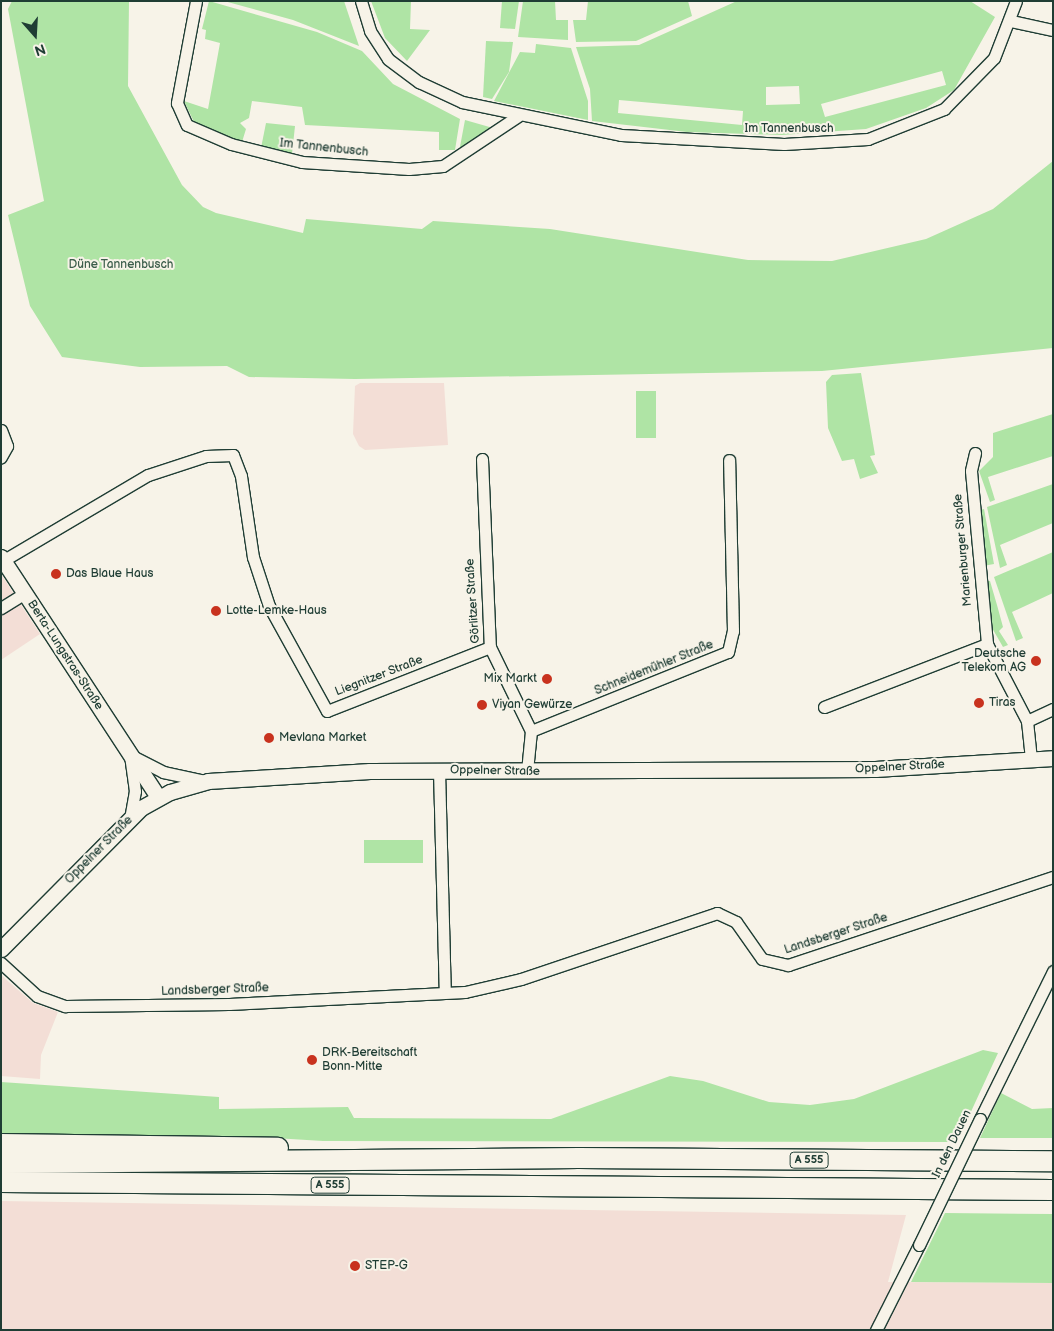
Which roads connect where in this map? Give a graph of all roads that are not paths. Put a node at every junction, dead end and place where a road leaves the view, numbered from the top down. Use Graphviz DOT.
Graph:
graph roads {
  1 [pos="196,1"];
  2 [pos="361,1"];
  3 [pos="1016,1"];
  4 [pos="1012,21"];
  5 [pos="1053,30"];
  6 [pos="518,116"];
  7 [pos="1,430"];
  8 [pos="975,454"];
  9 [pos="1,457"];
  10 [pos="482,459"];
  11 [pos="729,460"];
  12 [pos="2,558"];
  13 [pos="25,593"];
  14 [pos="1,608"];
  15 [pos="987,644"];
  16 [pos="490,647"];
  17 [pos="824,707"];
  18 [pos="1053,709"];
  19 [pos="1027,721"];
  20 [pos="531,731"];
  21 [pos="129,753"];
  22 [pos="1053,758"];
  23 [pos="1031,760"];
  24 [pos="440,770"];
  25 [pos="527,771"];
  26 [pos="208,781"];
  27 [pos="158,797"];
  28 [pos="130,819"];
  29 [pos="1053,878"];
  30 [pos="1,949"];
  31 [pos="1,963"];
  32 [pos="1053,971"];
  33 [pos="445,992"];
  34 [pos="1,1144"];
  35 [pos="1,1156"];
  36 [pos="579,1158"];
  37 [pos="124,1160"];
  38 [pos="1053,1161"];
  39 [pos="1,1163"];
  40 [pos="1,1182"];
  41 [pos="1053,1190"];
  42 [pos="876,1330"];
  1 -- 6 [label="street, Im Tannenbusch"];
  2 -- 6 [label="street, Im Tannenbusch"];
  3 -- 4 [label="street, Im Tannenbusch"];
  4 -- 5 [label="street"];
  4 -- 6 [label="street, Im Tannenbusch"];
  7 -- 9 [label="street"];
  8 -- 15 [label="street, Marienburger Straße"];
  10 -- 16 [label="street, Görlitzer Straße"];
  11 -- 20 [label="street, Schneidemühler Straße"];
  12 -- 13 [label="street, Berta-Lungstras-Straße"];
  12 -- 16 [label="street, Liegnitzer Straße"];
  13 -- 14 [label="street"];
  13 -- 21 [label="street, Berta-Lungstras-Straße"];
  15 -- 17 [label="street"];
  15 -- 19 [label="street, Marienburger Straße"];
  16 -- 20 [label="street, Görlitzer Straße"];
  18 -- 19 [label="street"];
  19 -- 23 [label="street, Marienburger Straße"];
  20 -- 25 [label="street"];
  21 -- 26 [label="street, Berta-Lungstras-Straße"];
  21 -- 27 [label="street, Berta-Lungstras-Straße"];
  21 -- 28 [label="street, Berta-Lungstras-Straße"];
  22 -- 23 [label="street, Oppelner Straße"];
  23 -- 25 [label="street, Oppelner Straße"];
  24 -- 25 [label="street, Oppelner Straße"];
  24 -- 26 [label="street, Oppelner Straße"];
  24 -- 33 [label="street"];
  26 -- 27 [label="street, Oppelner Straße"];
  27 -- 28 [label="street, Oppelner Straße"];
  28 -- 30 [label="street, Oppelner Straße"];
  29 -- 33 [label="street, Landsberger Straße"];
  31 -- 33 [label="street, Landsberger Straße"];
  32 -- 42 [label="street, In den Dauen, bridge"];
  34 -- 36 [label="highway"];
  35 -- 37 [label="highway"];
  36 -- 37 [label="highway, A 555"];
  36 -- 38 [label="highway, A 555"];
  37 -- 39 [label="highway, A 555"];
  40 -- 41 [label="highway, A 555"];
}
